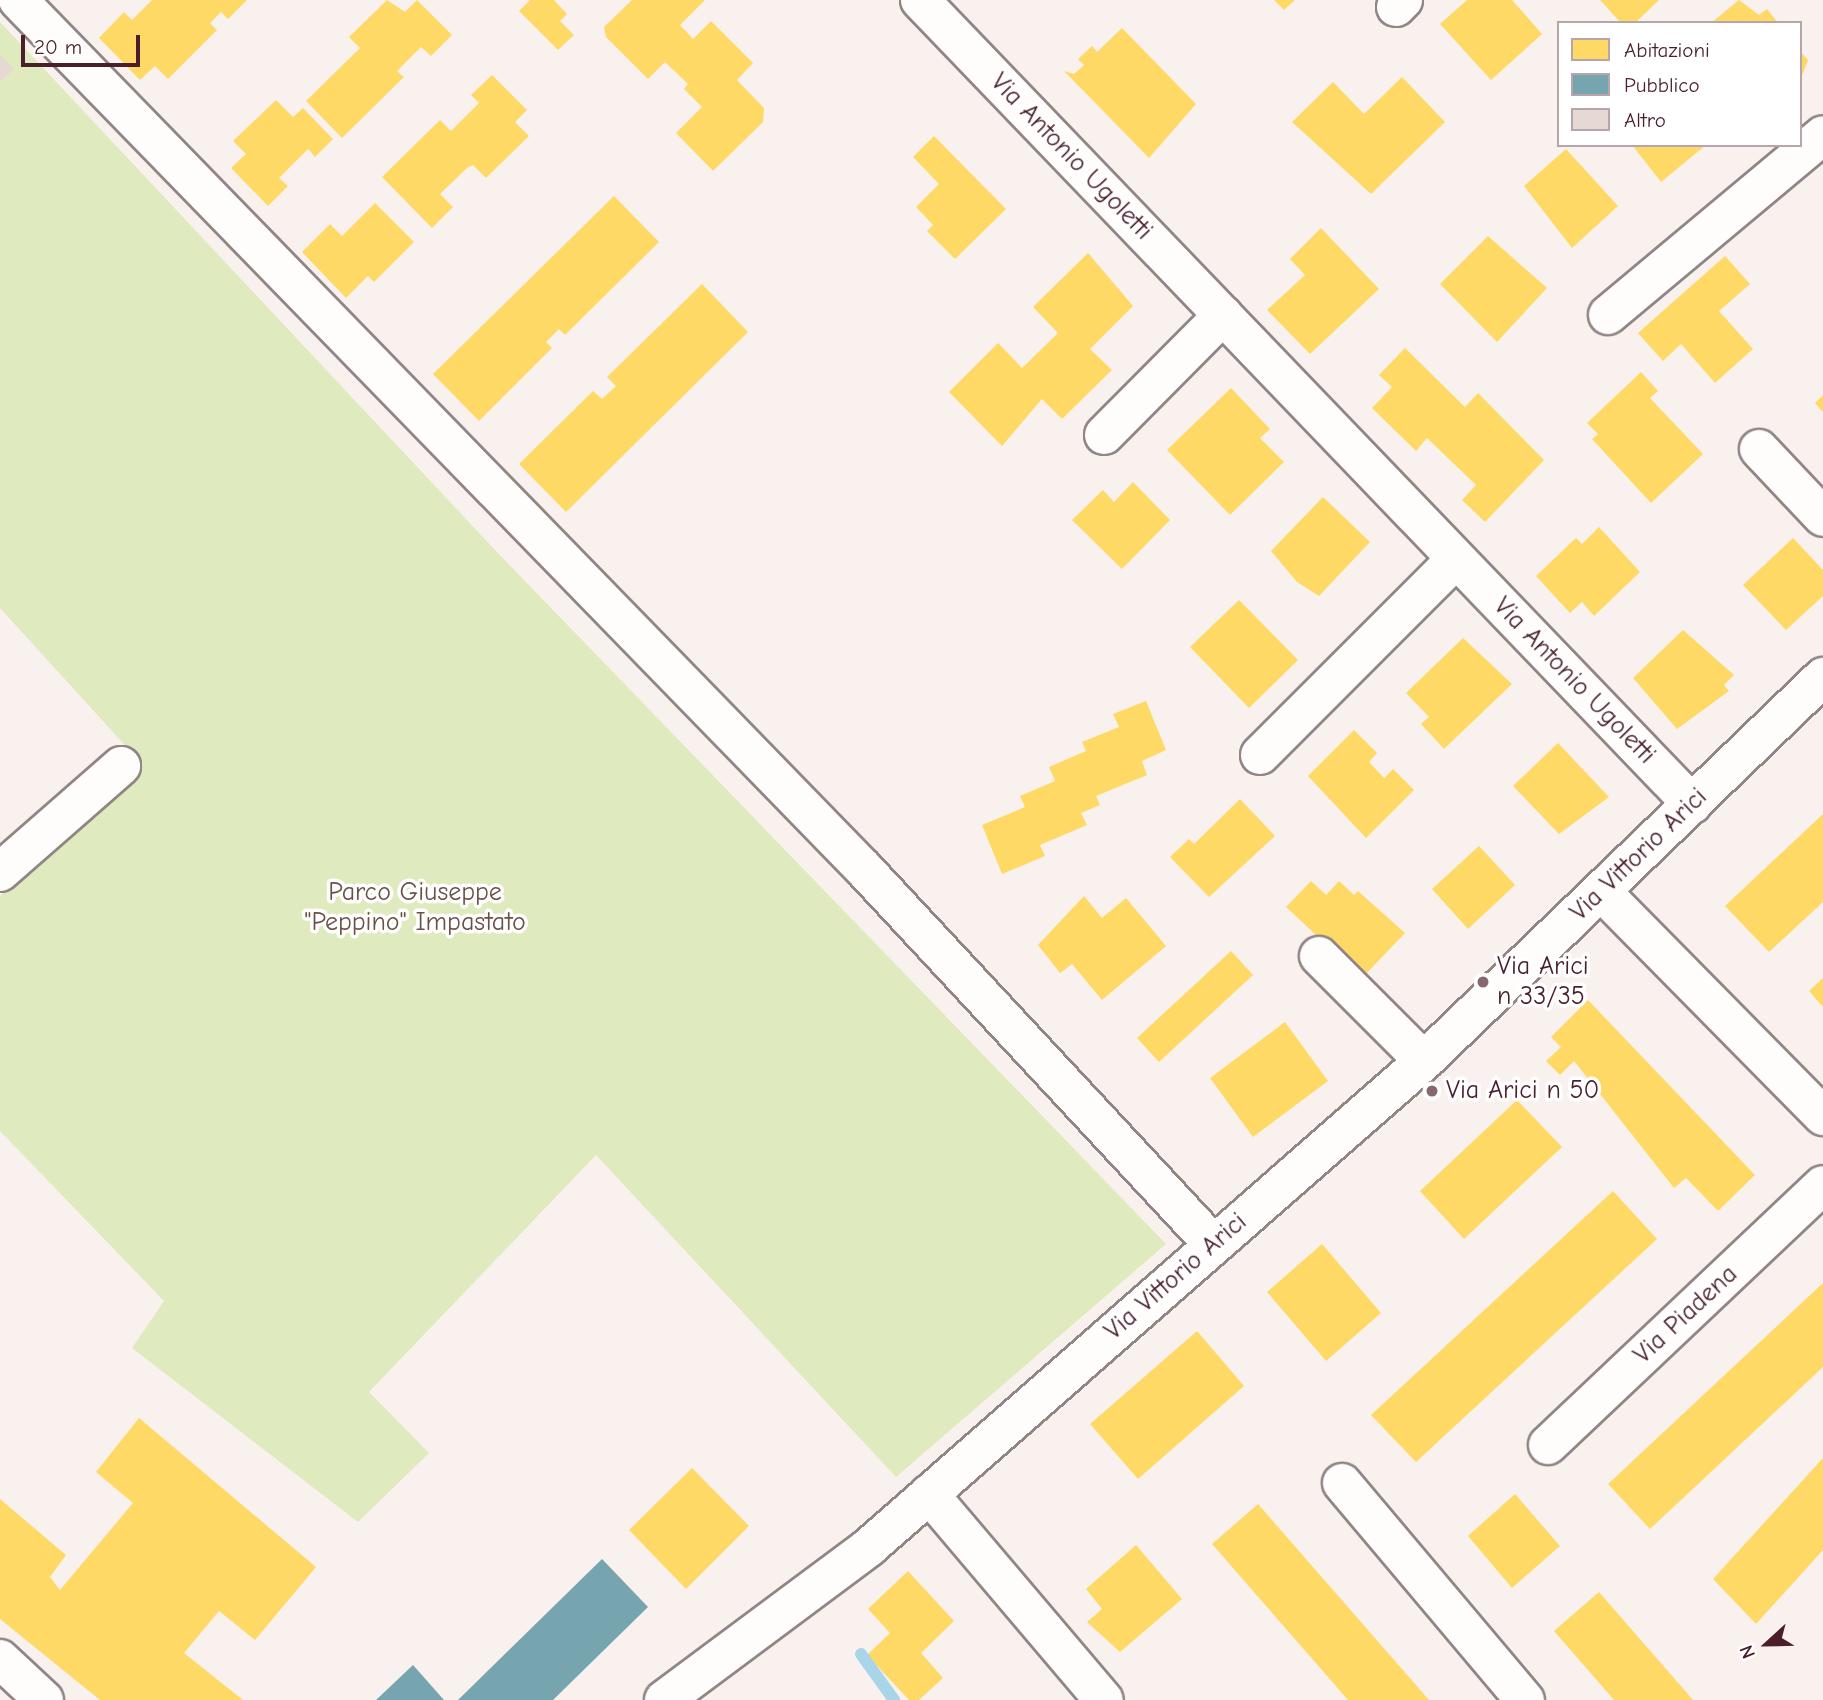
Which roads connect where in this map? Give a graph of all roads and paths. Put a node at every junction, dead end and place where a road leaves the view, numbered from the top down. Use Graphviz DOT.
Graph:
graph roads {
  1 [pos="18,0"];
  2 [pos="920,0"];
  3 [pos="1823,135"];
  4 [pos="1223,315"];
  5 [pos="1608,315"];
  6 [pos="1104,435"];
  7 [pos="1759,449"];
  8 [pos="1823,517"];
  9 [pos="1456,559"];
  10 [pos="1823,677"];
  11 [pos="1260,754"];
  12 [pos="121,766"];
  13 [pos="1692,804"];
  14 [pos="0,872"];
  15 [pos="1601,891"];
  16 [pos="1319,956"];
  17 [pos="1424,1061"];
  18 [pos="1823,1116"];
  19 [pos="1823,1185"];
  20 [pos="1213,1244"];
  21 [pos="1548,1446"];
  22 [pos="1342,1483"];
  23 [pos="929,1494"];
  24 [pos="0,1658"];
  25 [pos="44,1700"];
  26 [pos="664,1700"];
  27 [pos="1104,1700"];
  28 [pos="1525,1700"];
  1 -- 20 [label="street"];
  2 -- 4 [label="street, Via Antonio Ugoletti"];
  3 -- 5 [label="street"];
  4 -- 6 [label="street"];
  4 -- 9 [label="street, Via Antonio Ugoletti"];
  7 -- 8 [label="street"];
  9 -- 11 [label="street"];
  9 -- 13 [label="street, Via Antonio Ugoletti"];
  10 -- 13 [label="street, Via Vittorio Arici"];
  12 -- 14 [label="street"];
  13 -- 15 [label="street, Via Vittorio Arici"];
  15 -- 17 [label="street, Via Vittorio Arici"];
  15 -- 18 [label="street"];
  16 -- 17 [label="street"];
  17 -- 20 [label="street, Via Vittorio Arici"];
  19 -- 21 [label="street, Via Piadena"];
  20 -- 23 [label="street, Via Vittorio Arici"];
  22 -- 28 [label="street"];
  23 -- 26 [label="street, Via Vittorio Arici"];
  23 -- 27 [label="street"];
  24 -- 25 [label="street"];
}
